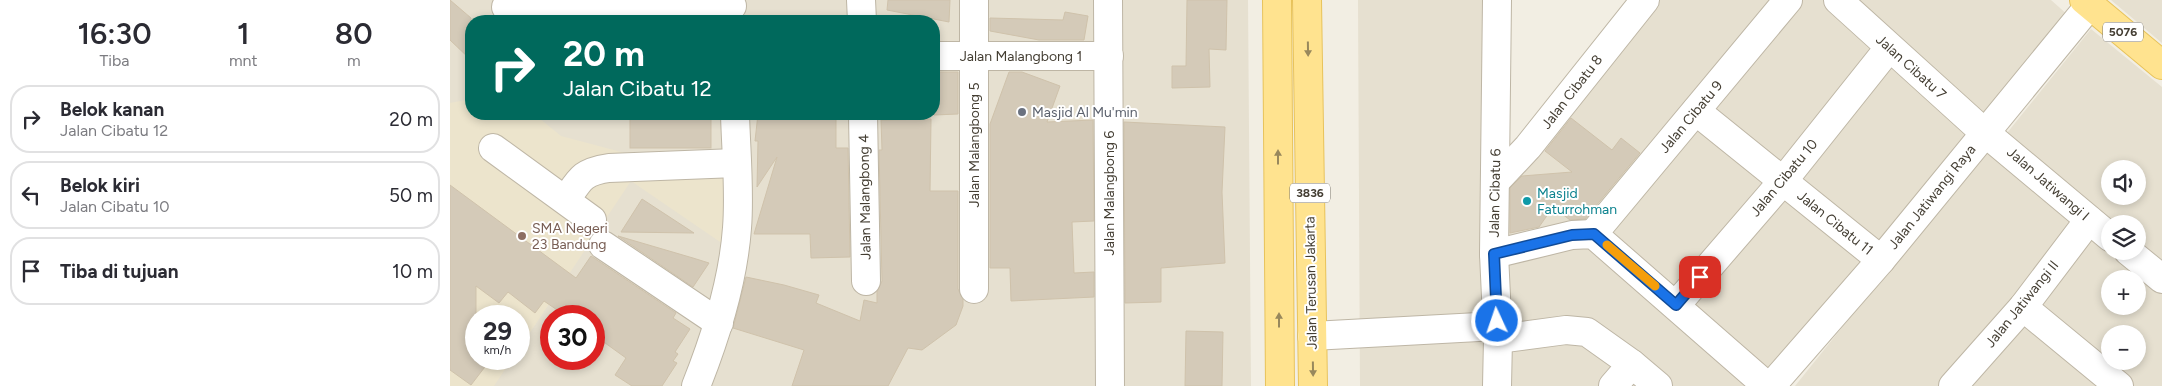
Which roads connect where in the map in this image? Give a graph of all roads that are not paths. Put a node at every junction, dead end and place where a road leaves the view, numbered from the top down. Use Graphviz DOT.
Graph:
graph roads {
  1 [pos="861,0"];
  2 [pos="974,0"];
  3 [pos="1108,0"];
  4 [pos="1497,0"];
  5 [pos="1645,0"];
  6 [pos="1788,0"];
  7 [pos="1838,0"];
  8 [pos="2087,3"];
  9 [pos="608,9"];
  10 [pos="732,9"];
  11 [pos="1277,9"];
  12 [pos="1307,9"];
  13 [pos="509,10"];
  14 [pos="862,15"];
  15 [pos="1889,48"];
  16 [pos="940,56"];
  17 [pos="974,56"];
  18 [pos="1109,56"];
  19 [pos="2162,65"];
  20 [pos="1696,111"];
  21 [pos="735,120"];
  22 [pos="863,120"];
  23 [pos="1985,132"];
  24 [pos="493,148"];
  25 [pos="736,163"];
  26 [pos="1496,181"];
  27 [pos="1783,181"];
  28 [pos="566,200"];
  29 [pos="592,220"];
  30 [pos="2100,228"];
  31 [pos="1594,234"];
  32 [pos="603,245"];
  33 [pos="1494,254"];
  34 [pos="1881,260"];
  35 [pos="2139,260"];
  36 [pos="2162,279"];
  37 [pos="866,281"];
  38 [pos="974,289"];
  39 [pos="1676,305"];
  40 [pos="2023,307"];
  41 [pos="719,323"];
  42 [pos="1498,333"];
  43 [pos="1312,336"];
  44 [pos="1632,364"];
  45 [pos="704,383"];
  46 [pos="1110,386"];
  47 [pos="1280,386"];
  48 [pos="1313,386"];
  49 [pos="1497,386"];
  50 [pos="1613,386"];
  51 [pos="1658,386"];
  52 [pos="1767,386"];
  53 [pos="1771,386"];
  54 [pos="1953,386"];
  55 [pos="2119,386"];
  1 -- 14 [label="street"];
  2 -- 17 [label="street, Jalan Malangbong 5"];
  3 -- 18 [label="street, Jalan Malangbong 6"];
  4 -- 26 [label="street, Jalan Cibatu 6"];
  5 -- 26 [label="street, Jalan Cibatu 8"];
  6 -- 20 [label="street, Jalan Cibatu 9"];
  7 -- 15 [label="street, Jalan Cibatu 7"];
  8 -- 19 [label="main road, 5076"];
  8 -- 23 [label="street, Jalan Jatiwangi Raya"];
  9 -- 10 [label="street"];
  9 -- 13 [label="street"];
  11 -- 12 [label="main road"];
  47 -- 11 [label="main road, 3836, one-way"];
  12 -- 43 [label="main road, Jalan Terusan Jakarta / 3836, one-way"];
  15 -- 23 [label="street, Jalan Cibatu 7"];
  15 -- 27 [label="street, Jalan Cibatu 10"];
  16 -- 17 [label="street, Jalan Malangbong 1"];
  17 -- 18 [label="street, Jalan Malangbong 1"];
  17 -- 38 [label="street, Jalan Malangbong 5"];
  18 -- 46 [label="street, Jalan Malangbong 6"];
  20 -- 27 [label="street, Jalan Cibatu 11"];
  20 -- 31 [label="street, Jalan Cibatu 9"];
  21 -- 25 [label="street"];
  22 -- 37 [label="street, Jalan Malangbong 4"];
  23 -- 30 [label="street, Jalan Jatiwangi I"];
  23 -- 34 [label="street, Jalan Jatiwangi Raya"];
  24 -- 28 [label="street"];
  25 -- 28 [label="street"];
  25 -- 41 [label="street"];
  26 -- 33 [label="street, Jalan Cibatu 6"];
  27 -- 34 [label="street, Jalan Cibatu 11"];
  27 -- 39 [label="street, Jalan Cibatu 10"];
  28 -- 29 [label="street"];
  30 -- 40 [label="street, Jalan Jatiwangi II"];
  31 -- 33 [label="street"];
  31 -- 39 [label="street"];
  32 -- 41 [label="street"];
  33 -- 42 [label="street, Jalan Cibatu 6"];
  34 -- 53 [label="street, Jalan Jatiwangi Raya"];
  35 -- 36 [label="street"];
  39 -- 52 [label="street"];
  40 -- 54 [label="street, Jalan Jatiwangi II"];
  40 -- 55 [label="street"];
  41 -- 45 [label="street"];
  42 -- 43 [label="street"];
  42 -- 44 [label="street"];
  42 -- 49 [label="street, Jalan Cibatu 6"];
  43 -- 48 [label="main road, Jalan Terusan Jakarta / 3836, one-way"];
  44 -- 50 [label="street"];
  44 -- 51 [label="street"];
}
